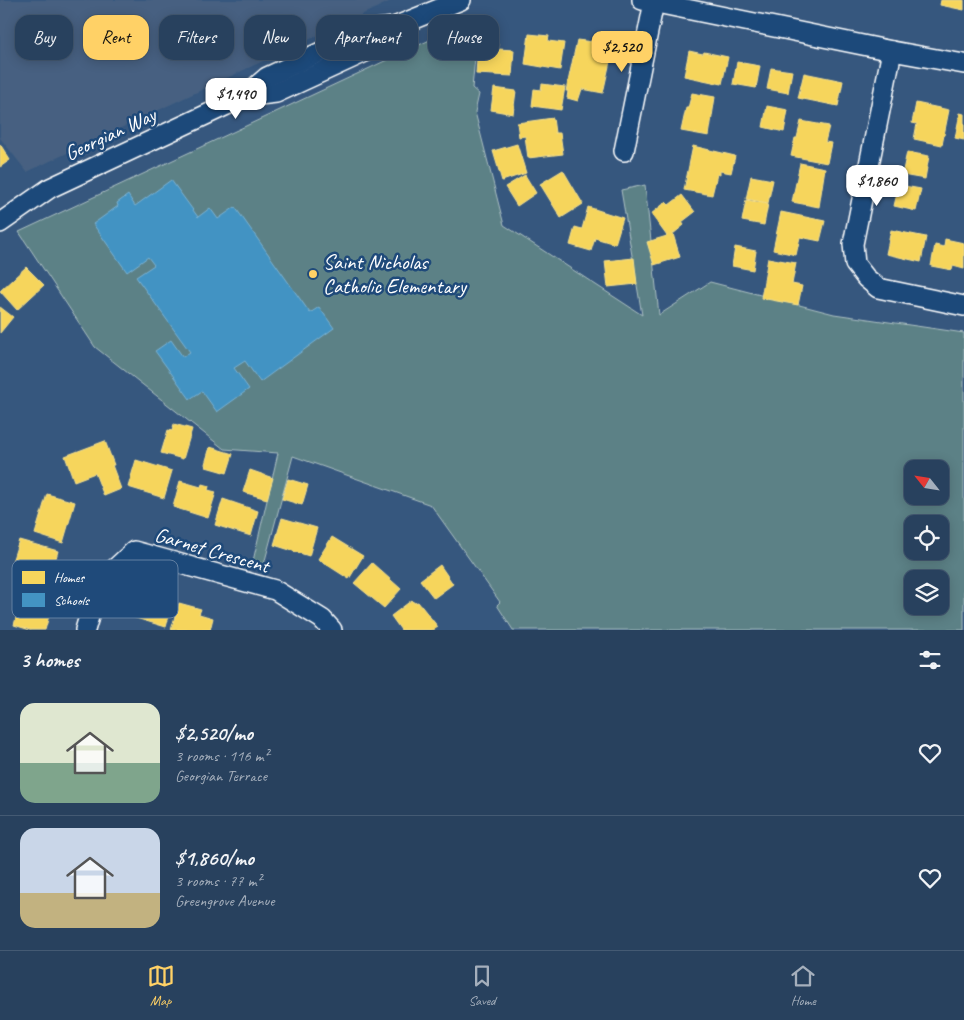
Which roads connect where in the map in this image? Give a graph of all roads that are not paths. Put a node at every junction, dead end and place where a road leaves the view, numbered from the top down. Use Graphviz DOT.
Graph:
graph roads {
  1 [pos="461,0"];
  2 [pos="648,1"];
  3 [pos="892,51"];
  4 [pos="964,64"];
  5 [pos="624,151"];
  6 [pos="0,223"];
  7 [pos="964,306"];
  8 [pos="124,560"];
  9 [pos="166,560"];
  10 [pos="178,563"];
  11 [pos="332,630"];
  1 -- 6 [label="street, Georgian Way"];
  2 -- 3 [label="street"];
  2 -- 5 [label="street"];
  3 -- 4 [label="street"];
  3 -- 7 [label="street"];
  8 -- 9 [label="street, Garnet Crescent"];
  10 -- 11 [label="street, Garnet Crescent"];
}
